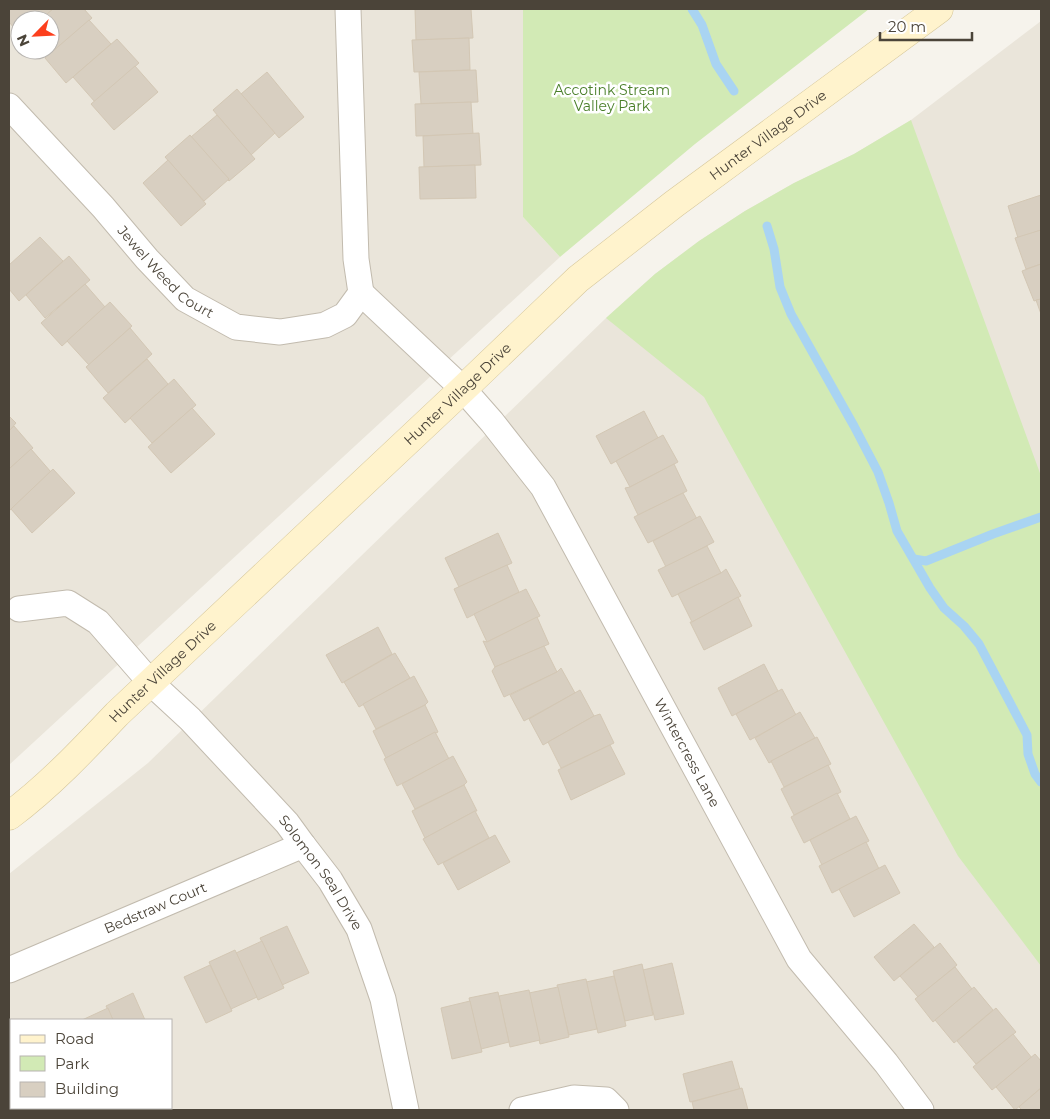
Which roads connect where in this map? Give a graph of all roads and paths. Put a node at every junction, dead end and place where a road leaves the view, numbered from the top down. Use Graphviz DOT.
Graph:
graph roads {
  1 [pos="348,9"];
  2 [pos="939,9"];
  3 [pos="9,106"];
  4 [pos="361,294"];
  5 [pos="463,389"];
  6 [pos="12,609"];
  7 [pos="151,683"];
  8 [pos="9,816"];
  9 [pos="302,845"];
  10 [pos="9,970"];
  11 [pos="406,1110"];
  12 [pos="522,1110"];
  13 [pos="616,1110"];
  14 [pos="921,1110"];
  1 -- 4 [label="street"];
  2 -- 5 [label="street, Hunter Village Drive"];
  3 -- 4 [label="street, Jewel Weed Court"];
  4 -- 5 [label="street"];
  5 -- 7 [label="street, Hunter Village Drive"];
  5 -- 14 [label="street, Wintercress Lane"];
  6 -- 7 [label="street, Solomon Seal Drive"];
  7 -- 8 [label="street, Hunter Village Drive"];
  7 -- 9 [label="street, Solomon Seal Drive"];
  9 -- 10 [label="street, Bedstraw Court"];
  9 -- 11 [label="street, Solomon Seal Drive"];
  12 -- 13 [label="street"];
}
